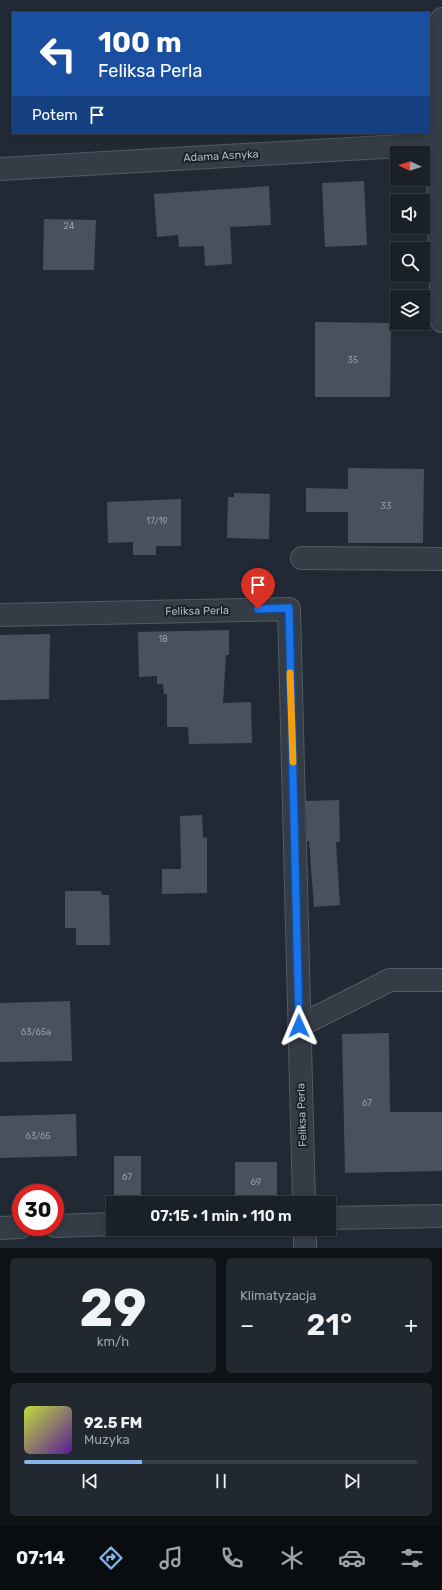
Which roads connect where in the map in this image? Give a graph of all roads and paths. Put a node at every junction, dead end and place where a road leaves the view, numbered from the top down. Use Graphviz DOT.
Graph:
graph roads {
  1 [pos="442,19"];
  2 [pos="440,151"];
  3 [pos="0,169"];
  4 [pos="442,321"];
  5 [pos="302,558"];
  6 [pos="442,559"];
  7 [pos="0,615"];
  8 [pos="442,980"];
  9 [pos="299,1026"];
  10 [pos="304,1196"];
  11 [pos="442,1216"];
  12 [pos="336,1218"];
  13 [pos="106,1224"];
  14 [pos="64,1226"];
  15 [pos="12,1227"];
  16 [pos="0,1228"];
  17 [pos="305,1236"];
  18 [pos="305,1248"];
  1 -- 2 [label="street"];
  2 -- 3 [label="street, Adama Asnyka"];
  2 -- 4 [label="street"];
  5 -- 6 [label="street"];
  7 -- 9 [label="street, Feliksa Perla"];
  8 -- 9 [label="street"];
  9 -- 10 [label="street, Feliksa Perla"];
  11 -- 12 [label="street"];
  13 -- 14 [label="street"];
  15 -- 16 [label="street"];
  17 -- 18 [label="street"];
}
